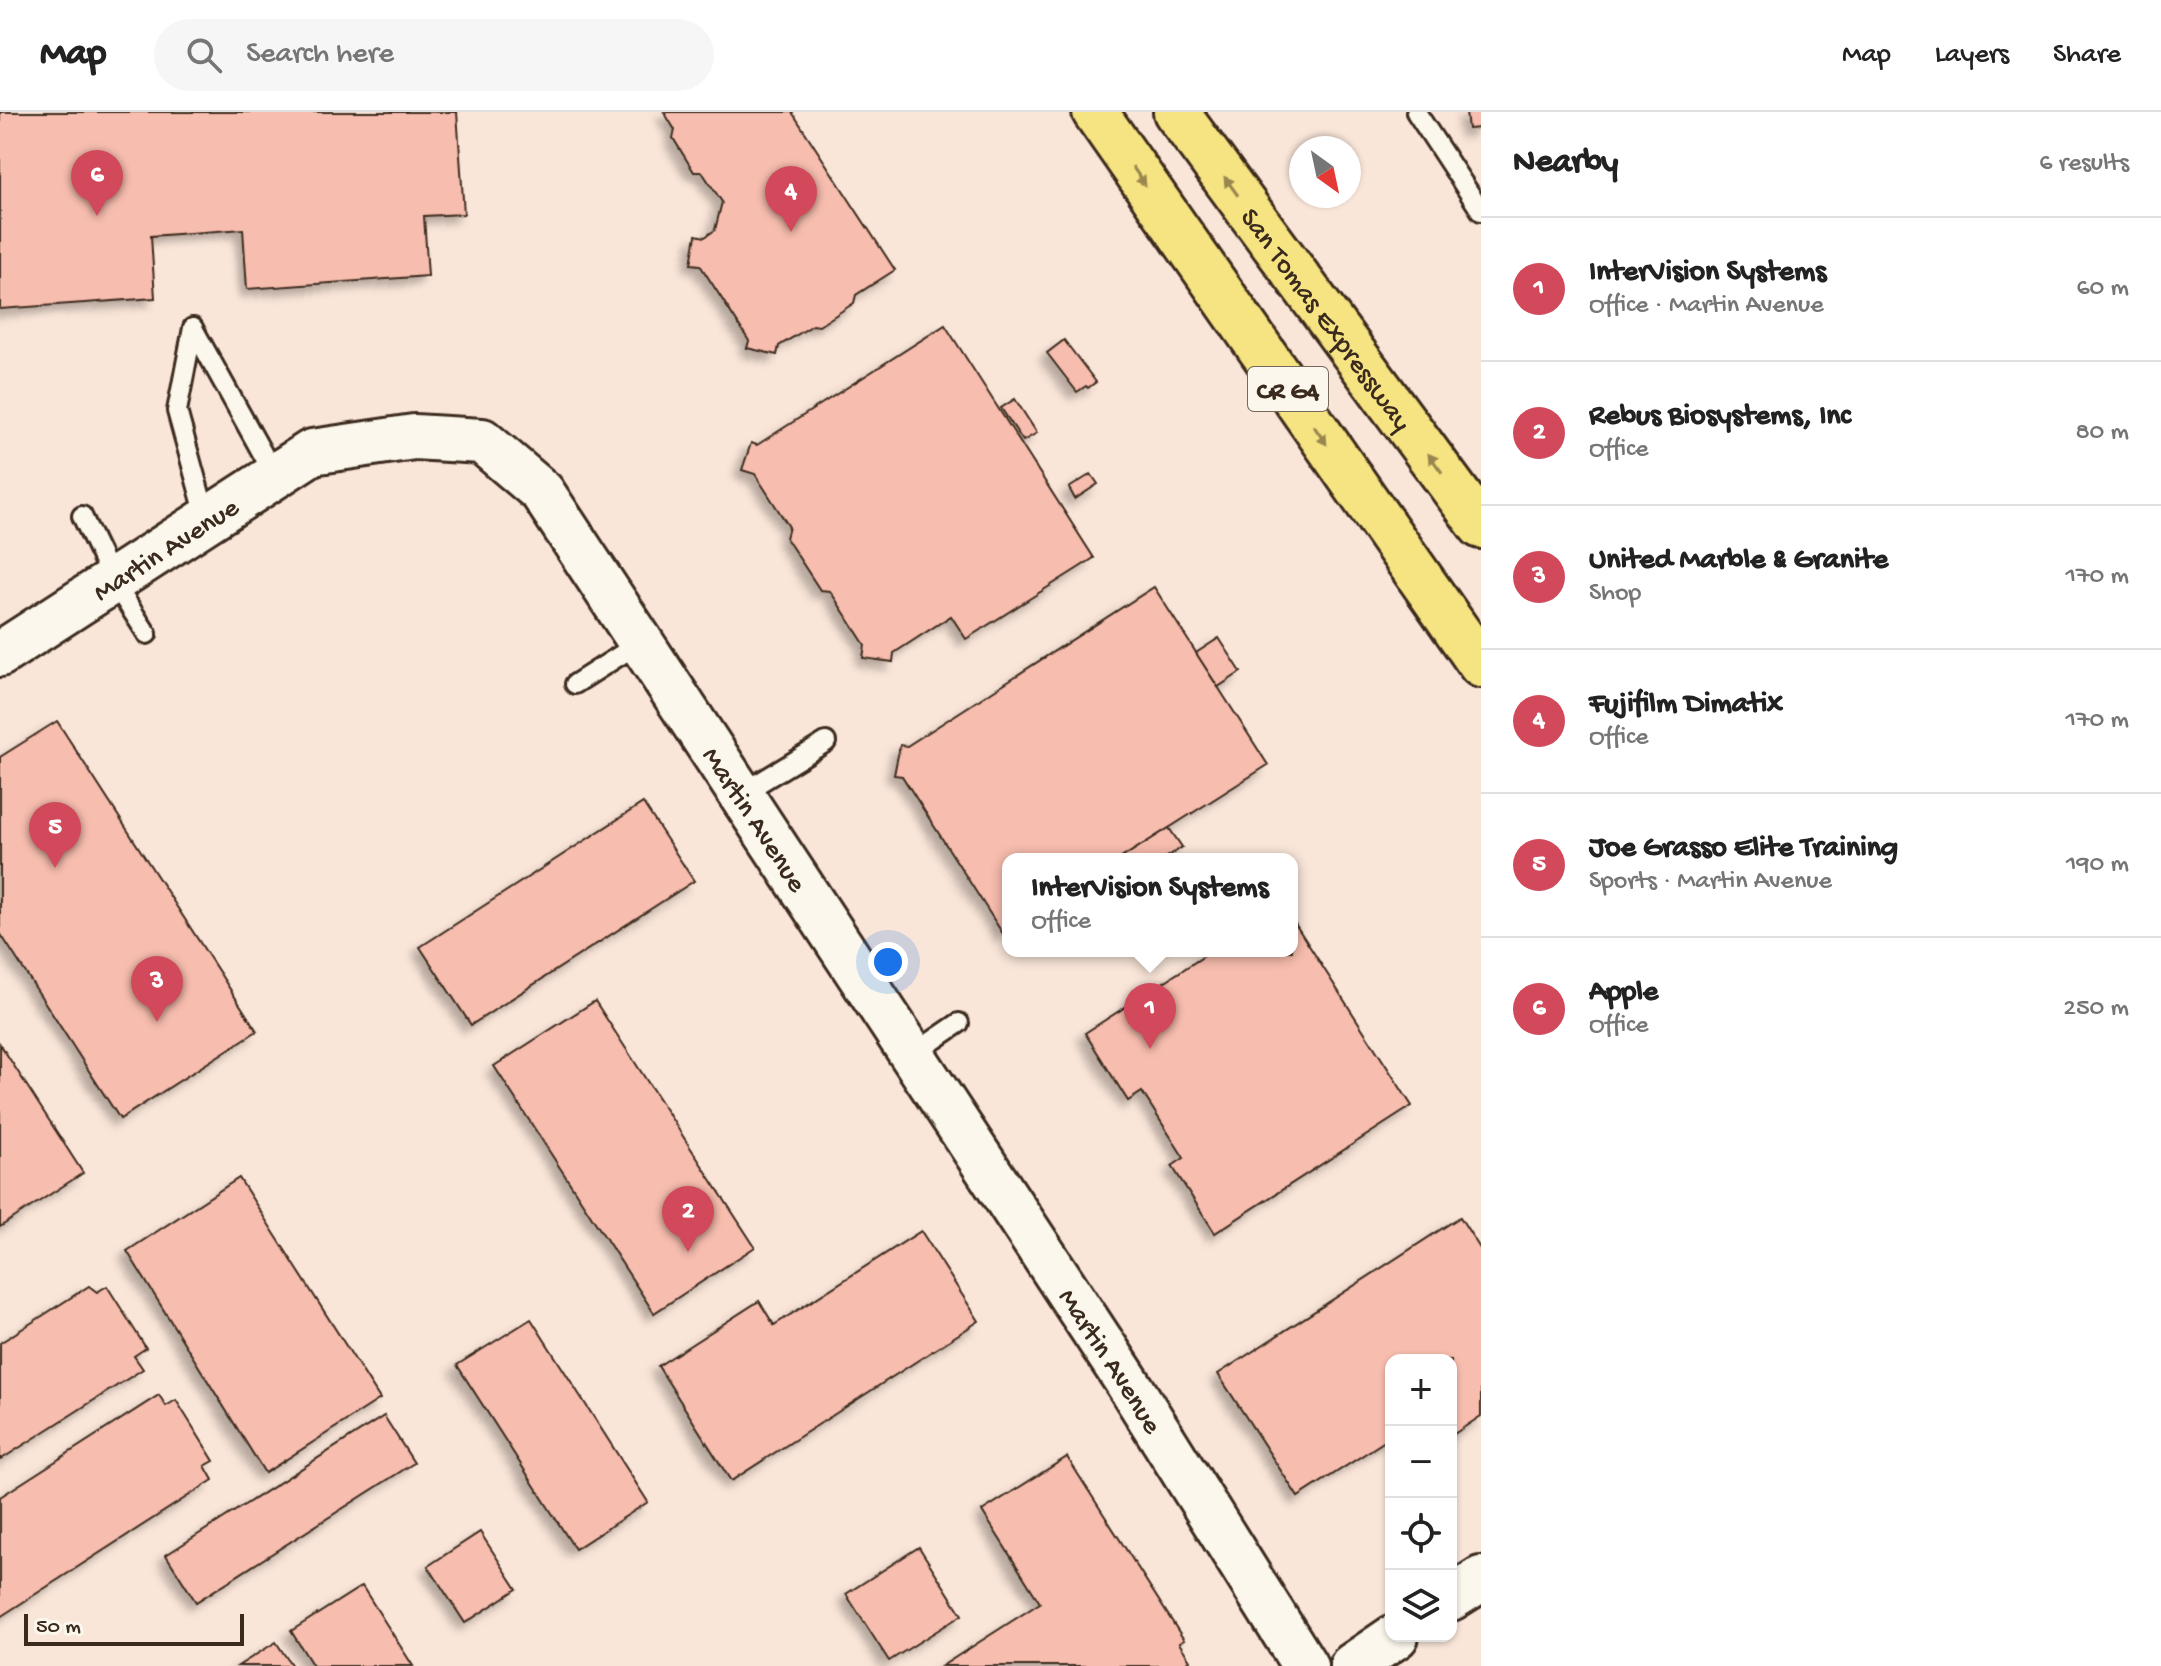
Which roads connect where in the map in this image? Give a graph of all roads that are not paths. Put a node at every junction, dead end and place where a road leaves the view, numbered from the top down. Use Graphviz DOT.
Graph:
graph roads {
  1 [pos="1095,112"];
  2 [pos="1176,112"];
  3 [pos="1416,112"];
  4 [pos="1481,211"];
  5 [pos="275,476"];
  6 [pos="82,516"];
  7 [pos="207,520"];
  8 [pos="1481,526"];
  9 [pos="113,581"];
  10 [pos="147,634"];
  11 [pos="641,642"];
  12 [pos="0,654"];
  13 [pos="1481,665"];
  14 [pos="575,684"];
  15 [pos="826,742"];
  16 [pos="741,794"];
  17 [pos="959,1023"];
  18 [pos="912,1055"];
  19 [pos="1481,1579"];
  20 [pos="1457,1594"];
  21 [pos="1387,1642"];
  22 [pos="1305,1666"];
  23 [pos="1352,1666"];
  1 -- 13 [label="highway, CR G4, one-way"];
  8 -- 2 [label="highway, San Tomas Expressway / CR G4, one-way"];
  3 -- 4 [label="lane"];
  5 -- 7 [label="street, Martin Avenue"];
  5 -- 7 [label="lane"];
  5 -- 11 [label="street, Martin Avenue"];
  6 -- 9 [label="lane"];
  7 -- 9 [label="street, Martin Avenue"];
  9 -- 10 [label="lane"];
  9 -- 12 [label="street, Martin Avenue"];
  11 -- 14 [label="lane"];
  11 -- 16 [label="street, Martin Avenue"];
  15 -- 16 [label="lane"];
  16 -- 18 [label="street, Martin Avenue"];
  17 -- 18 [label="lane"];
  18 -- 22 [label="street, Martin Avenue"];
  19 -- 20 [label="street"];
  21 -- 23 [label="street"];
}
